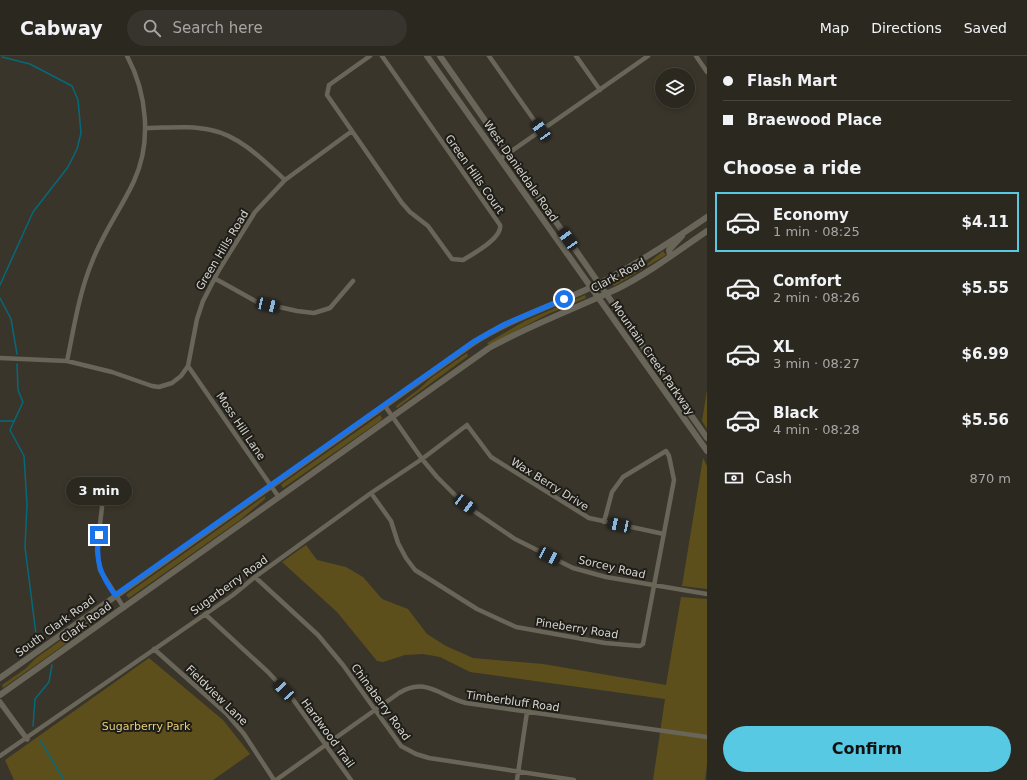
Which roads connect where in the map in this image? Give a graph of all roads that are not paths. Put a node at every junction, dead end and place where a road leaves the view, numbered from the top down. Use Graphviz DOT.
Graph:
graph roads {
  1 [pos="127,56"];
  2 [pos="370,56"];
  3 [pos="382,56"];
  4 [pos="427,56"];
  5 [pos="440,56"];
  6 [pos="489,56"];
  7 [pos="576,56"];
  8 [pos="648,56"];
  9 [pos="696,56"];
  10 [pos="707,72"];
  11 [pos="600,90"];
  12 [pos="146,128"];
  13 [pos="541,130"];
  14 [pos="352,131"];
  15 [pos="508,154"];
  16 [pos="500,159"];
  17 [pos="285,180"];
  18 [pos="527,181"];
  19 [pos="520,186"];
  20 [pos="707,217"];
  21 [pos="554,220"];
  22 [pos="548,226"];
  23 [pos="686,231"];
  24 [pos="707,231"];
  25 [pos="670,256"];
  26 [pos="214,278"];
  27 [pos="353,281"];
  28 [pos="599,284"];
  29 [pos="591,288"];
  30 [pos="605,294"];
  31 [pos="598,297"];
  32 [pos="473,342"];
  33 [pos="480,353"];
  34 [pos="0,358"];
  35 [pos="67,362"];
  36 [pos="188,366"];
  37 [pos="676,393"];
  38 [pos="669,398"];
  39 [pos="385,406"];
  40 [pos="392,416"];
  41 [pos="467,425"];
  42 [pos="707,438"];
  43 [pos="707,451"];
  44 [pos="422,459"];
  45 [pos="102,479"];
  46 [pos="271,486"];
  47 [pos="371,493"];
  48 [pos="278,496"];
  49 [pos="604,522"];
  50 [pos="664,534"];
  51 [pos="255,577"];
  52 [pos="652,586"];
  53 [pos="707,594"];
  54 [pos="115,595"];
  55 [pos="124,608"];
  56 [pos="204,614"];
  57 [pos="154,649"];
  58 [pos="0,678"];
  59 [pos="0,695"];
  60 [pos="0,702"];
  61 [pos="375,711"];
  62 [pos="527,712"];
  63 [pos="707,738"];
  64 [pos="27,739"];
  65 [pos="326,745"];
  66 [pos="0,756"];
  67 [pos="518,772"];
  68 [pos="275,780"];
  69 [pos="351,780"];
  70 [pos="518,780"];
  71 [pos="574,780"];
  1 -- 12 [label="street"];
  2 -- 14 [label="street, Green Hills Court"];
  3 -- 14 [label="street, Green Hills Court"];
  4 -- 16 [label="main road, West Danieldale Road"];
  5 -- 15 [label="main road, West Danieldale Road"];
  6 -- 13 [label="street"];
  7 -- 11 [label="street"];
  8 -- 11 [label="street"];
  9 -- 10 [label="street"];
  11 -- 13 [label="street"];
  12 -- 17 [label="street"];
  12 -- 35 [label="street"];
  13 -- 15 [label="street"];
  14 -- 17 [label="street, Green Hills Road"];
  15 -- 16 [label="street"];
  15 -- 18 [label="main road, West Danieldale Road"];
  16 -- 19 [label="main road, West Danieldale Road"];
  17 -- 26 [label="street, Green Hills Road"];
  18 -- 19 [label="main road"];
  18 -- 21 [label="main road, West Danieldale Road"];
  19 -- 22 [label="main road, West Danieldale Road"];
  20 -- 23 [label="main road, South Clark Road"];
  21 -- 22 [label="main road"];
  21 -- 28 [label="main road, West Danieldale Road"];
  22 -- 29 [label="main road, West Danieldale Road"];
  23 -- 25 [label="main road"];
  23 -- 28 [label="main road, South Clark Road"];
  24 -- 25 [label="main road, Clark Road"];
  25 -- 30 [label="main road, Clark Road"];
  26 -- 27 [label="street"];
  26 -- 36 [label="street, Green Hills Road"];
  28 -- 29 [label="main road, South Clark Road"];
  28 -- 30 [label="main road, West Danieldale Road"];
  29 -- 31 [label="main road, West Danieldale Road"];
  29 -- 32 [label="main road, South Clark Road"];
  30 -- 31 [label="main road, Clark Road"];
  30 -- 37 [label="main road, Mountain Creek Parkway"];
  31 -- 33 [label="main road, Clark Road"];
  31 -- 38 [label="main road, Mountain Creek Parkway"];
  32 -- 33 [label="main road"];
  32 -- 39 [label="main road, South Clark Road"];
  33 -- 40 [label="main road, Clark Road"];
  34 -- 35 [label="street"];
  35 -- 36 [label="street"];
  36 -- 46 [label="street, Moss Hill Lane"];
  37 -- 38 [label="main road"];
  37 -- 42 [label="main road, Mountain Creek Parkway"];
  38 -- 43 [label="main road, Mountain Creek Parkway"];
  39 -- 40 [label="street, Sorcey Road"];
  39 -- 46 [label="main road, South Clark Road"];
  40 -- 44 [label="street, Sorcey Road"];
  40 -- 48 [label="main road, Clark Road"];
  41 -- 44 [label="street, Sugarberry Road"];
  41 -- 49 [label="street, Wax Berry Drive"];
  44 -- 47 [label="street, Sugarberry Road"];
  44 -- 52 [label="street, Sorcey Road"];
  45 -- 54 [label="street"];
  46 -- 48 [label="street, Moss Hill Lane"];
  46 -- 54 [label="main road, South Clark Road"];
  47 -- 51 [label="street, Sugarberry Road"];
  47 -- 52 [label="street, Pineberry Road"];
  48 -- 55 [label="main road, Clark Road"];
  49 -- 50 [label="street, Wax Berry Drive"];
  49 -- 50 [label="street, Pineberry Road"];
  50 -- 52 [label="street, Pineberry Road"];
  51 -- 56 [label="street, Sugarberry Road"];
  51 -- 61 [label="street, Chinaberry Road"];
  52 -- 53 [label="street, Sorcey Road"];
  54 -- 55 [label="street"];
  54 -- 58 [label="main road, South Clark Road"];
  55 -- 59 [label="main road, Clark Road"];
  56 -- 57 [label="street, Sugarberry Road"];
  56 -- 65 [label="street, Hardwood Trail"];
  57 -- 64 [label="street, Sugarberry Road"];
  57 -- 68 [label="street, Fieldview Lane"];
  60 -- 64 [label="street"];
  61 -- 62 [label="street, Timberbluff Road"];
  61 -- 65 [label="street, Timberbluff Road"];
  61 -- 67 [label="street, Chinaberry Road"];
  62 -- 63 [label="street, Timberbluff Road"];
  62 -- 67 [label="street"];
  64 -- 66 [label="street, Sugarberry Road"];
  65 -- 68 [label="street, Timberbluff Road"];
  65 -- 69 [label="street, Hardwood Trail"];
  67 -- 70 [label="street"];
  67 -- 71 [label="street, Chinaberry Road"];
}
